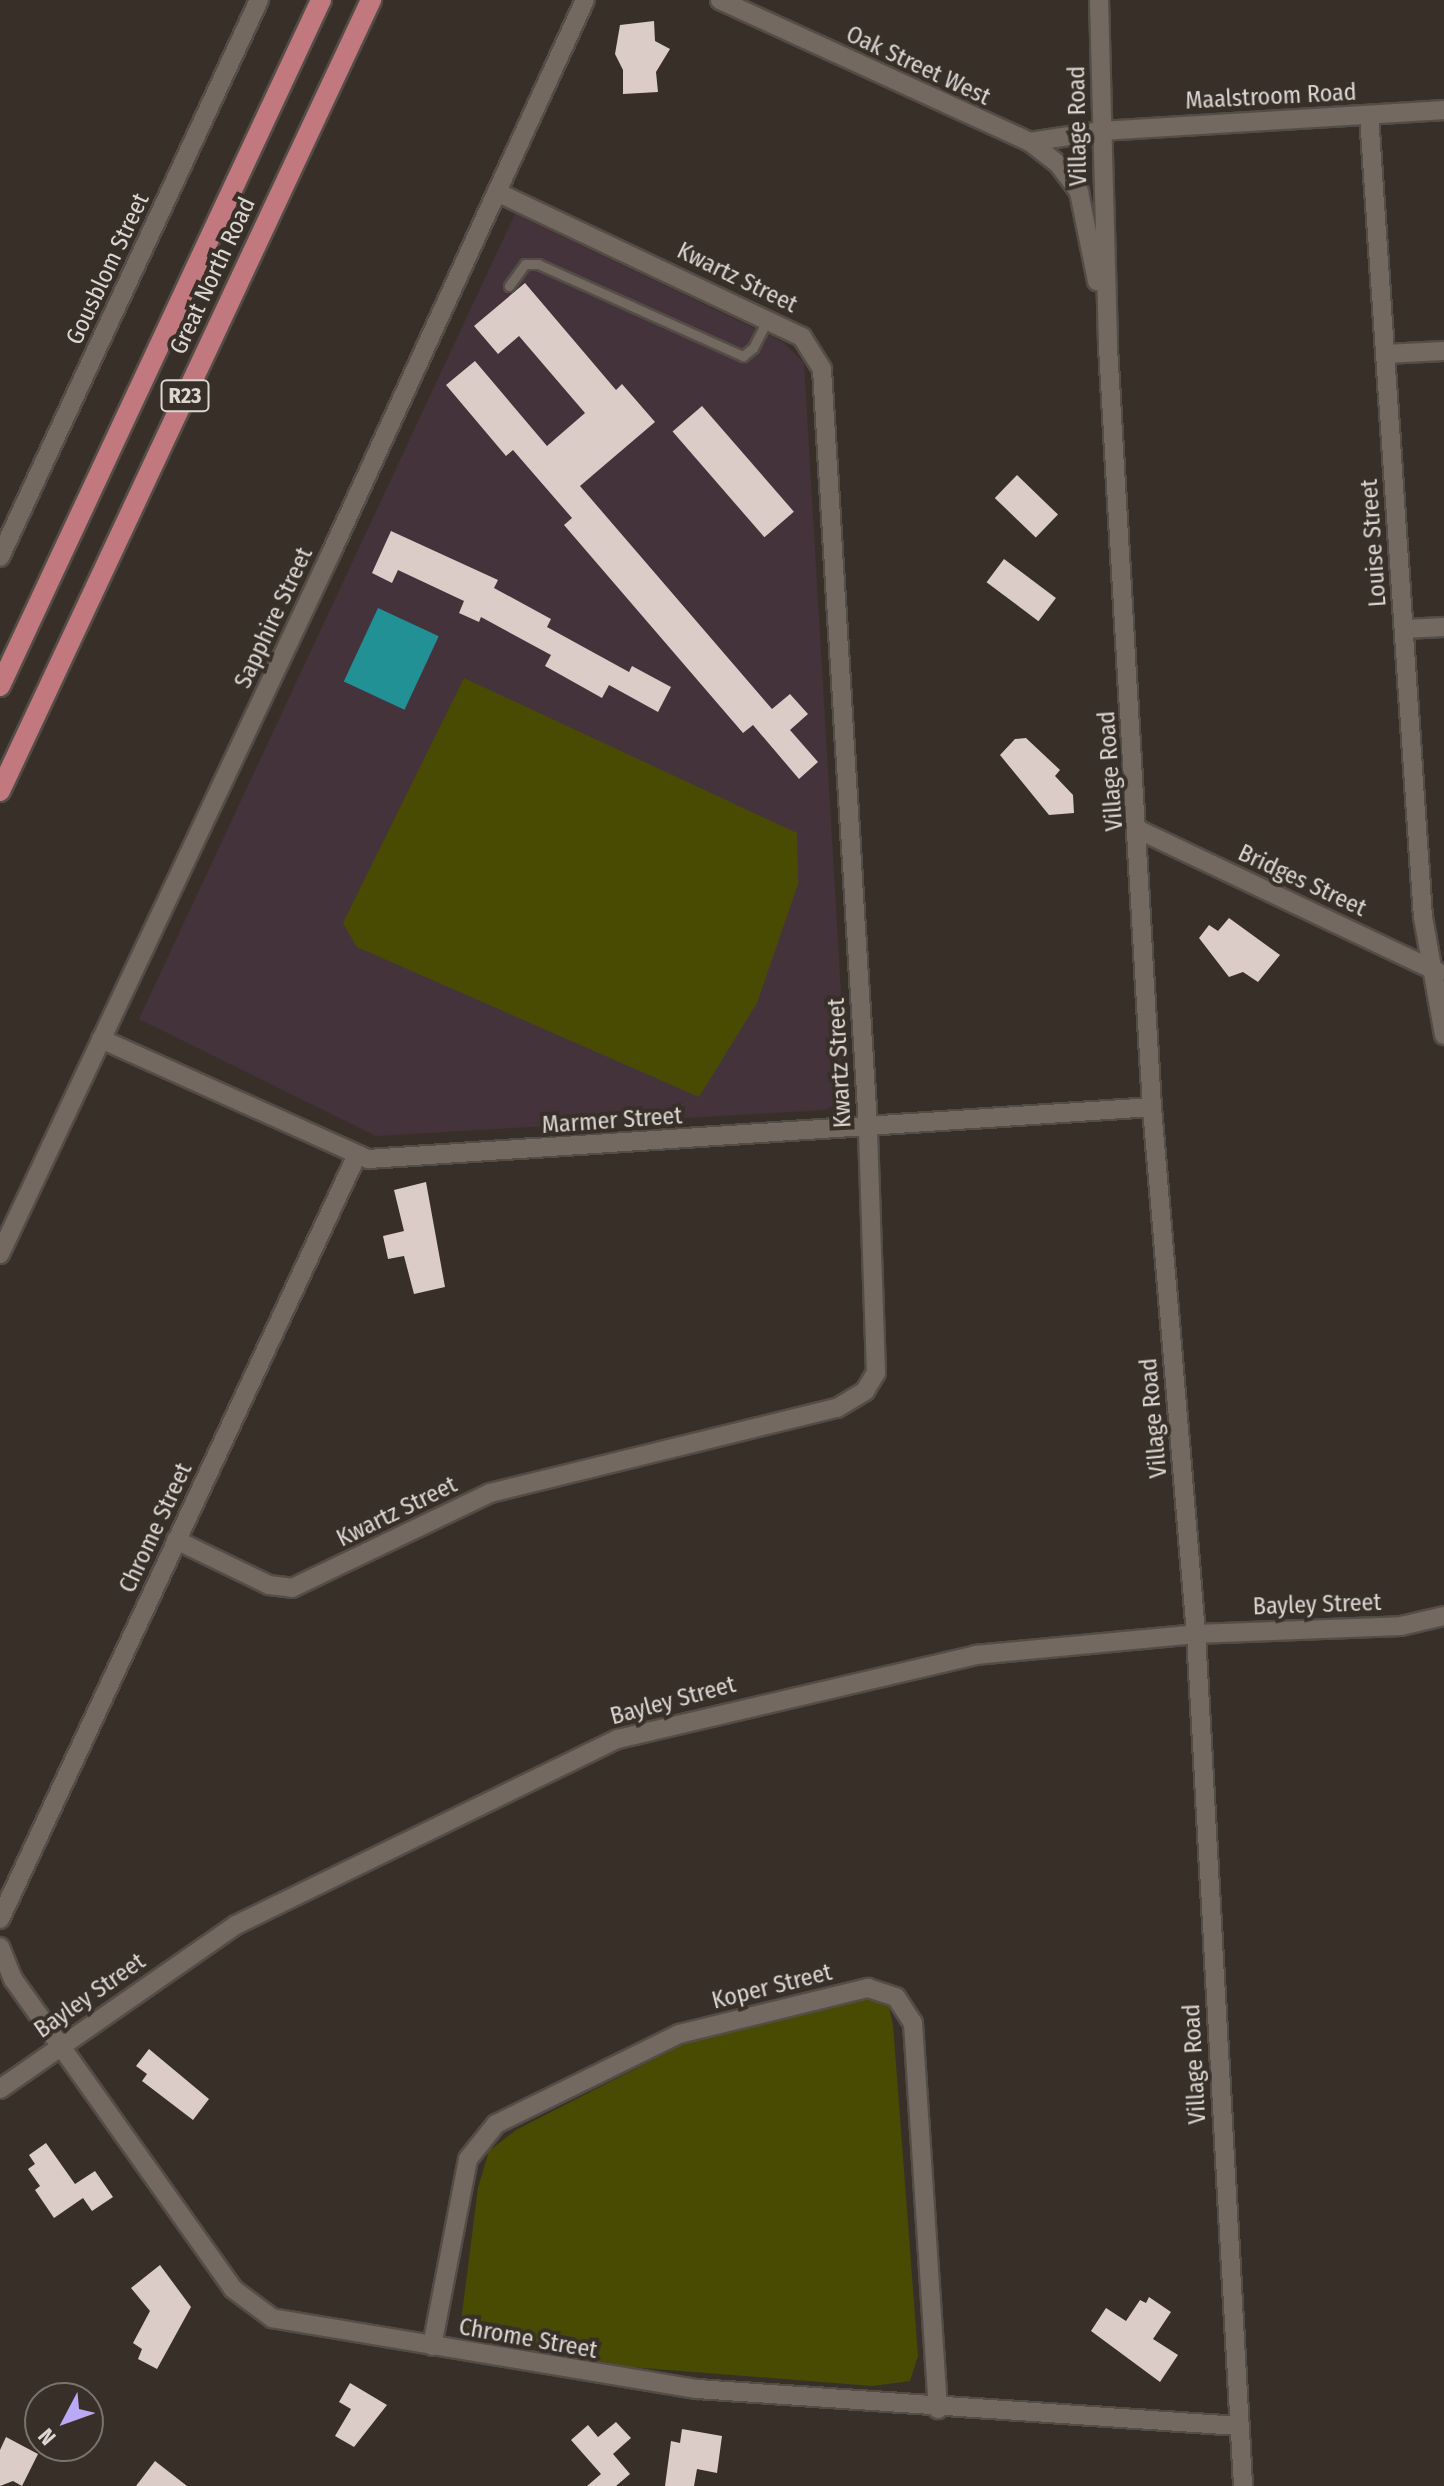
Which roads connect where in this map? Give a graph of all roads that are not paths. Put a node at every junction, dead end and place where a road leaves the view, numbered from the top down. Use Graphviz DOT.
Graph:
graph roads {
  1 [pos="259,0"];
  2 [pos="321,0"];
  3 [pos="371,0"];
  4 [pos="585,0"];
  5 [pos="720,0"];
  6 [pos="1099,0"];
  7 [pos="1444,110"];
  8 [pos="1369,115"];
  9 [pos="1102,131"];
  10 [pos="1030,142"];
  11 [pos="497,192"];
  12 [pos="509,286"];
  13 [pos="768,319"];
  14 [pos="1108,347"];
  15 [pos="1444,351"];
  16 [pos="1385,354"];
  17 [pos="0,557"];
  18 [pos="1444,627"];
  19 [pos="1404,629"];
  20 [pos="0,686"];
  21 [pos="0,791"];
  22 [pos="1139,830"];
  23 [pos="1436,972"];
  24 [pos="1444,1035"];
  25 [pos="101,1039"];
  26 [pos="1152,1107"];
  27 [pos="868,1126"];
  28 [pos="356,1157"];
  29 [pos="0,1254"];
  30 [pos="176,1540"];
  31 [pos="1444,1616"];
  32 [pos="1196,1634"];
  33 [pos="0,1919"];
  34 [pos="0,1947"];
  35 [pos="60,2045"];
  36 [pos="0,2089"];
  37 [pos="432,2346"];
  38 [pos="938,2409"];
  39 [pos="1239,2426"];
  40 [pos="1243,2486"];
  1 -- 17 [label="street, Gousblom Street"];
  2 -- 20 [label="main road, Great North Road / R23"];
  3 -- 21 [label="main road, Great North Road / R23"];
  4 -- 11 [label="street, Sapphire Street"];
  5 -- 10 [label="street, Oak Street West"];
  6 -- 9 [label="street, Village Road"];
  7 -- 8 [label="street, Maalstroom Road"];
  8 -- 9 [label="street, Maalstroom Road"];
  8 -- 16 [label="street, Louise Street"];
  9 -- 10 [label="street"];
  9 -- 14 [label="street, Village Road"];
  10 -- 14 [label="street, Village Road"];
  11 -- 13 [label="street, Kwartz Street"];
  11 -- 25 [label="street, Sapphire Street"];
  12 -- 13 [label="lane"];
  13 -- 27 [label="street, Kwartz Street"];
  14 -- 22 [label="street, Village Road"];
  15 -- 16 [label="street"];
  16 -- 19 [label="street, Louise Street"];
  18 -- 19 [label="street"];
  19 -- 23 [label="street, Louise Street"];
  22 -- 23 [label="street, Bridges Street"];
  22 -- 26 [label="street, Village Road"];
  23 -- 24 [label="street, Louise Street"];
  25 -- 28 [label="street, Marmer Street"];
  25 -- 29 [label="street, Sapphire Street"];
  26 -- 27 [label="street, Marmer Street"];
  26 -- 32 [label="street, Village Road"];
  27 -- 28 [label="street, Marmer Street"];
  27 -- 30 [label="street, Kwartz Street"];
  28 -- 30 [label="street, Chrome Street"];
  30 -- 33 [label="street, Chrome Street"];
  31 -- 32 [label="street, Bayley Street"];
  32 -- 35 [label="street, Bayley Street"];
  32 -- 39 [label="street, Village Road"];
  34 -- 35 [label="street, Chrome Street"];
  35 -- 36 [label="street, Bayley Street"];
  35 -- 37 [label="street, Chrome Street"];
  37 -- 38 [label="street, Chrome Street"];
  37 -- 38 [label="street, Koper Street"];
  38 -- 39 [label="street, Chrome Street"];
  39 -- 40 [label="street, Village Road"];
}
